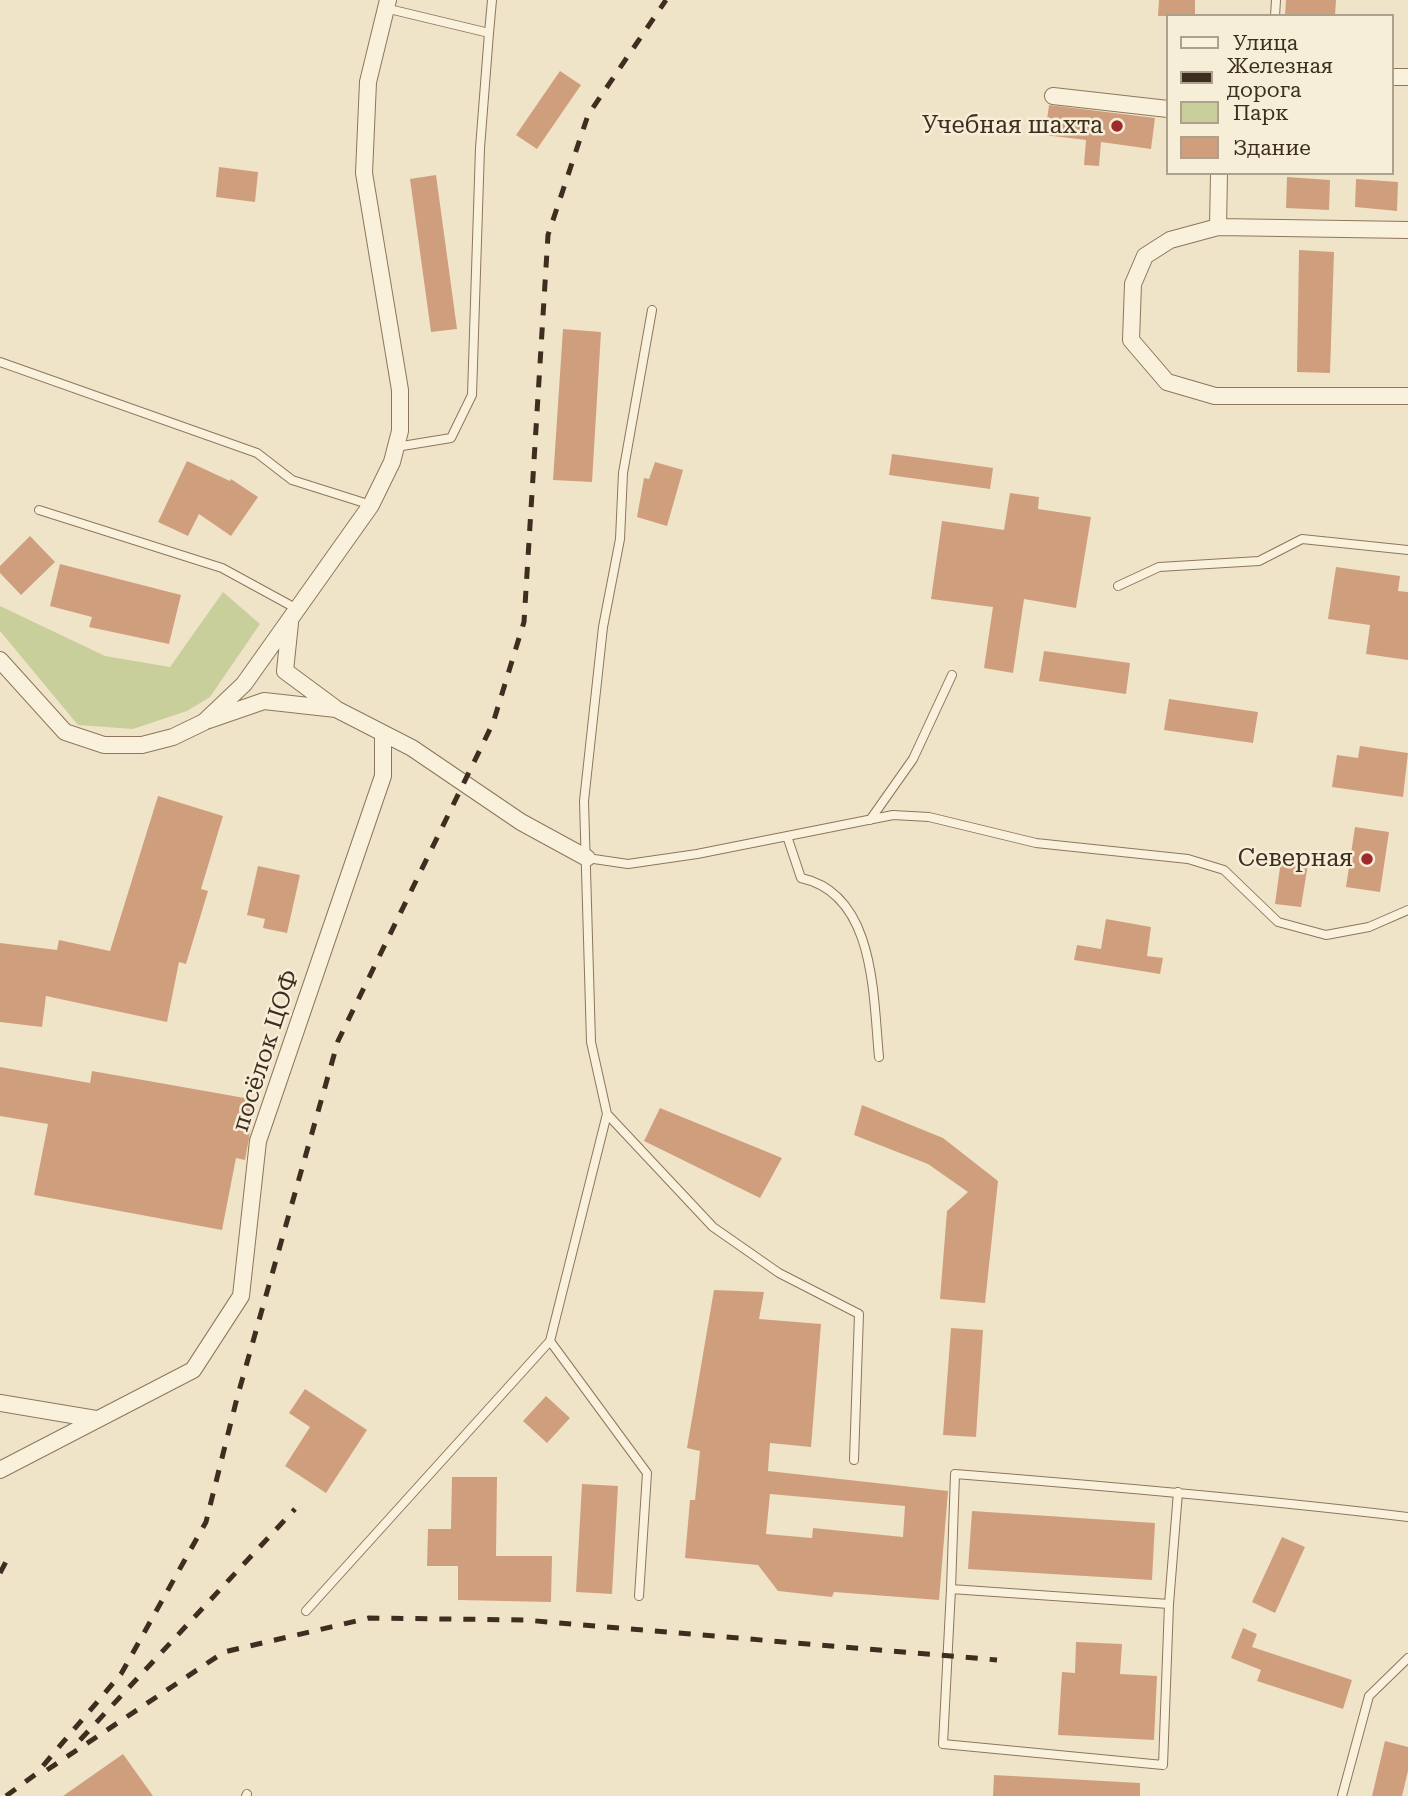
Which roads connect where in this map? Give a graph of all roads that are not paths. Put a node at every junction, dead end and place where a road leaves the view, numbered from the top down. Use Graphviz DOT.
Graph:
graph roads {
  1 [pos="492,0"];
  2 [pos="387,4"];
  3 [pos="489,33"];
  4 [pos="1054,96"];
  5 [pos="1166,109"];
  6 [pos="1219,175"];
  7 [pos="1218,227"];
  8 [pos="1408,230"];
  9 [pos="652,310"];
  10 [pos="0,362"];
  11 [pos="1408,396"];
  12 [pos="396,447"];
  13 [pos="371,505"];
  14 [pos="39,510"];
  15 [pos="1408,550"];
  16 [pos="1118,586"];
  17 [pos="295,615"];
  18 [pos="0,660"];
  19 [pos="952,675"];
  20 [pos="336,709"];
  21 [pos="204,722"];
  22 [pos="383,735"];
  23 [pos="870,820"];
  24 [pos="788,836"];
  25 [pos="587,858"];
  26 [pos="1408,910"];
  27 [pos="879,1057"];
  28 [pos="607,1114"];
  29 [pos="550,1340"];
  30 [pos="0,1404"];
  31 [pos="96,1419"];
  32 [pos="853,1460"];
  33 [pos="0,1470"];
  34 [pos="1178,1492"];
  35 [pos="1408,1517"];
  36 [pos="951,1589"];
  37 [pos="639,1596"];
  38 [pos="1170,1604"];
  39 [pos="306,1611"];
  40 [pos="1408,1658"];
  41 [pos="1342,1796"];
  1 -- 3 [label="lane"];
  2 -- 3 [label="lane"];
  2 -- 12 [label="street"];
  3 -- 12 [label="lane"];
  4 -- 5 [label="street"];
  6 -- 7 [label="street"];
  7 -- 8 [label="street"];
  7 -- 11 [label="street"];
  9 -- 25 [label="lane"];
  10 -- 13 [label="lane"];
  12 -- 13 [label="street"];
  13 -- 17 [label="street"];
  14 -- 17 [label="lane"];
  15 -- 16 [label="lane"];
  17 -- 20 [label="street"];
  17 -- 21 [label="street"];
  18 -- 21 [label="street"];
  19 -- 23 [label="lane"];
  20 -- 21 [label="street"];
  20 -- 22 [label="street"];
  22 -- 25 [label="street"];
  22 -- 31 [label="street, посёлок ЦОФ"];
  23 -- 24 [label="lane"];
  23 -- 26 [label="lane"];
  24 -- 25 [label="lane"];
  24 -- 27 [label="lane"];
  25 -- 28 [label="lane"];
  28 -- 29 [label="lane"];
  28 -- 32 [label="lane"];
  29 -- 37 [label="lane"];
  29 -- 39 [label="lane"];
  30 -- 31 [label="street"];
  31 -- 33 [label="street, посёлок ЦОФ"];
  34 -- 35 [label="lane"];
  34 -- 36 [label="lane"];
  34 -- 38 [label="lane"];
  36 -- 38 [label="lane"];
  36 -- 38 [label="lane"];
  40 -- 41 [label="lane"];
}
